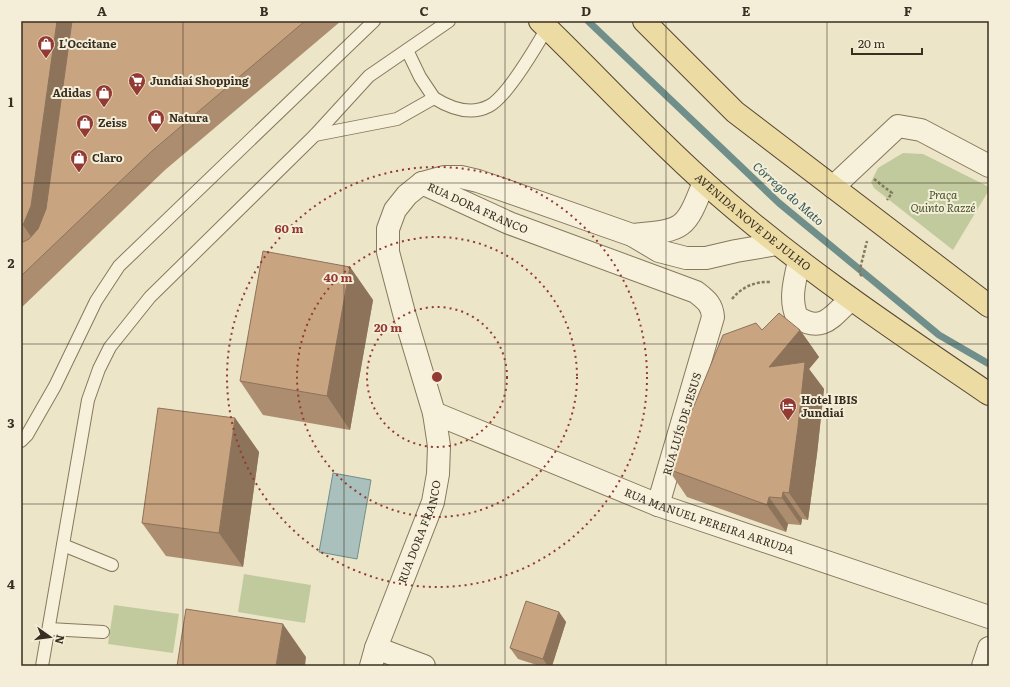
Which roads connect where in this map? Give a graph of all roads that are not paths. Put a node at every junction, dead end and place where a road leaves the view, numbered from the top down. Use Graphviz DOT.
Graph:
graph roads {
  1 [pos="374,21"];
  2 [pos="449,21"];
  3 [pos="644,21"];
  4 [pos="544,25"];
  5 [pos="407,50"];
  6 [pos="434,98"];
  7 [pos="316,135"];
  8 [pos="989,166"];
  9 [pos="704,182"];
  10 [pos="422,183"];
  11 [pos="833,187"];
  12 [pos="632,235"];
  13 [pos="777,244"];
  14 [pos="799,260"];
  15 [pos="851,299"];
  16 [pos="989,306"];
  17 [pos="706,342"];
  18 [pos="989,394"];
  19 [pos="434,413"];
  20 [pos="21,441"];
  21 [pos="658,505"];
  22 [pos="63,545"];
  23 [pos="112,565"];
  24 [pos="989,617"];
  25 [pos="49,629"];
  26 [pos="103,632"];
  27 [pos="989,648"];
  28 [pos="371,660"];
  29 [pos="42,666"];
  30 [pos="424,666"];
  31 [pos="983,666"];
  1 -- 20 [label="lane"];
  2 -- 5 [label="lane"];
  3 -- 11 [label="main road"];
  4 -- 6 [label="lane"];
  4 -- 9 [label="main road, AVENIDA NOVE DE JULHO"];
  5 -- 6 [label="lane"];
  5 -- 7 [label="lane"];
  6 -- 7 [label="lane"];
  7 -- 22 [label="lane"];
  8 -- 11 [label="street"];
  9 -- 12 [label="street"];
  9 -- 13 [label="main road, AVENIDA NOVE DE JULHO"];
  10 -- 12 [label="street"];
  10 -- 17 [label="street, RUA DORA FRANCO"];
  10 -- 19 [label="street, RUA DORA FRANCO"];
  11 -- 16 [label="main road"];
  12 -- 13 [label="street"];
  13 -- 14 [label="main road, AVENIDA NOVE DE JULHO"];
  14 -- 15 [label="main road, AVENIDA NOVE DE JULHO"];
  14 -- 15 [label="street"];
  15 -- 18 [label="main road, AVENIDA NOVE DE JULHO"];
  17 -- 21 [label="street, RUA LUÍS DE JESUS"];
  19 -- 21 [label="street, RUA MANUEL PEREIRA ARRUDA"];
  19 -- 28 [label="street, RUA DORA FRANCO"];
  21 -- 24 [label="street, RUA MANUEL PEREIRA ARRUDA"];
  22 -- 23 [label="lane"];
  22 -- 25 [label="lane"];
  25 -- 26 [label="lane"];
  25 -- 29 [label="lane"];
  27 -- 31 [label="street"];
  28 -- 30 [label="street"];
}
